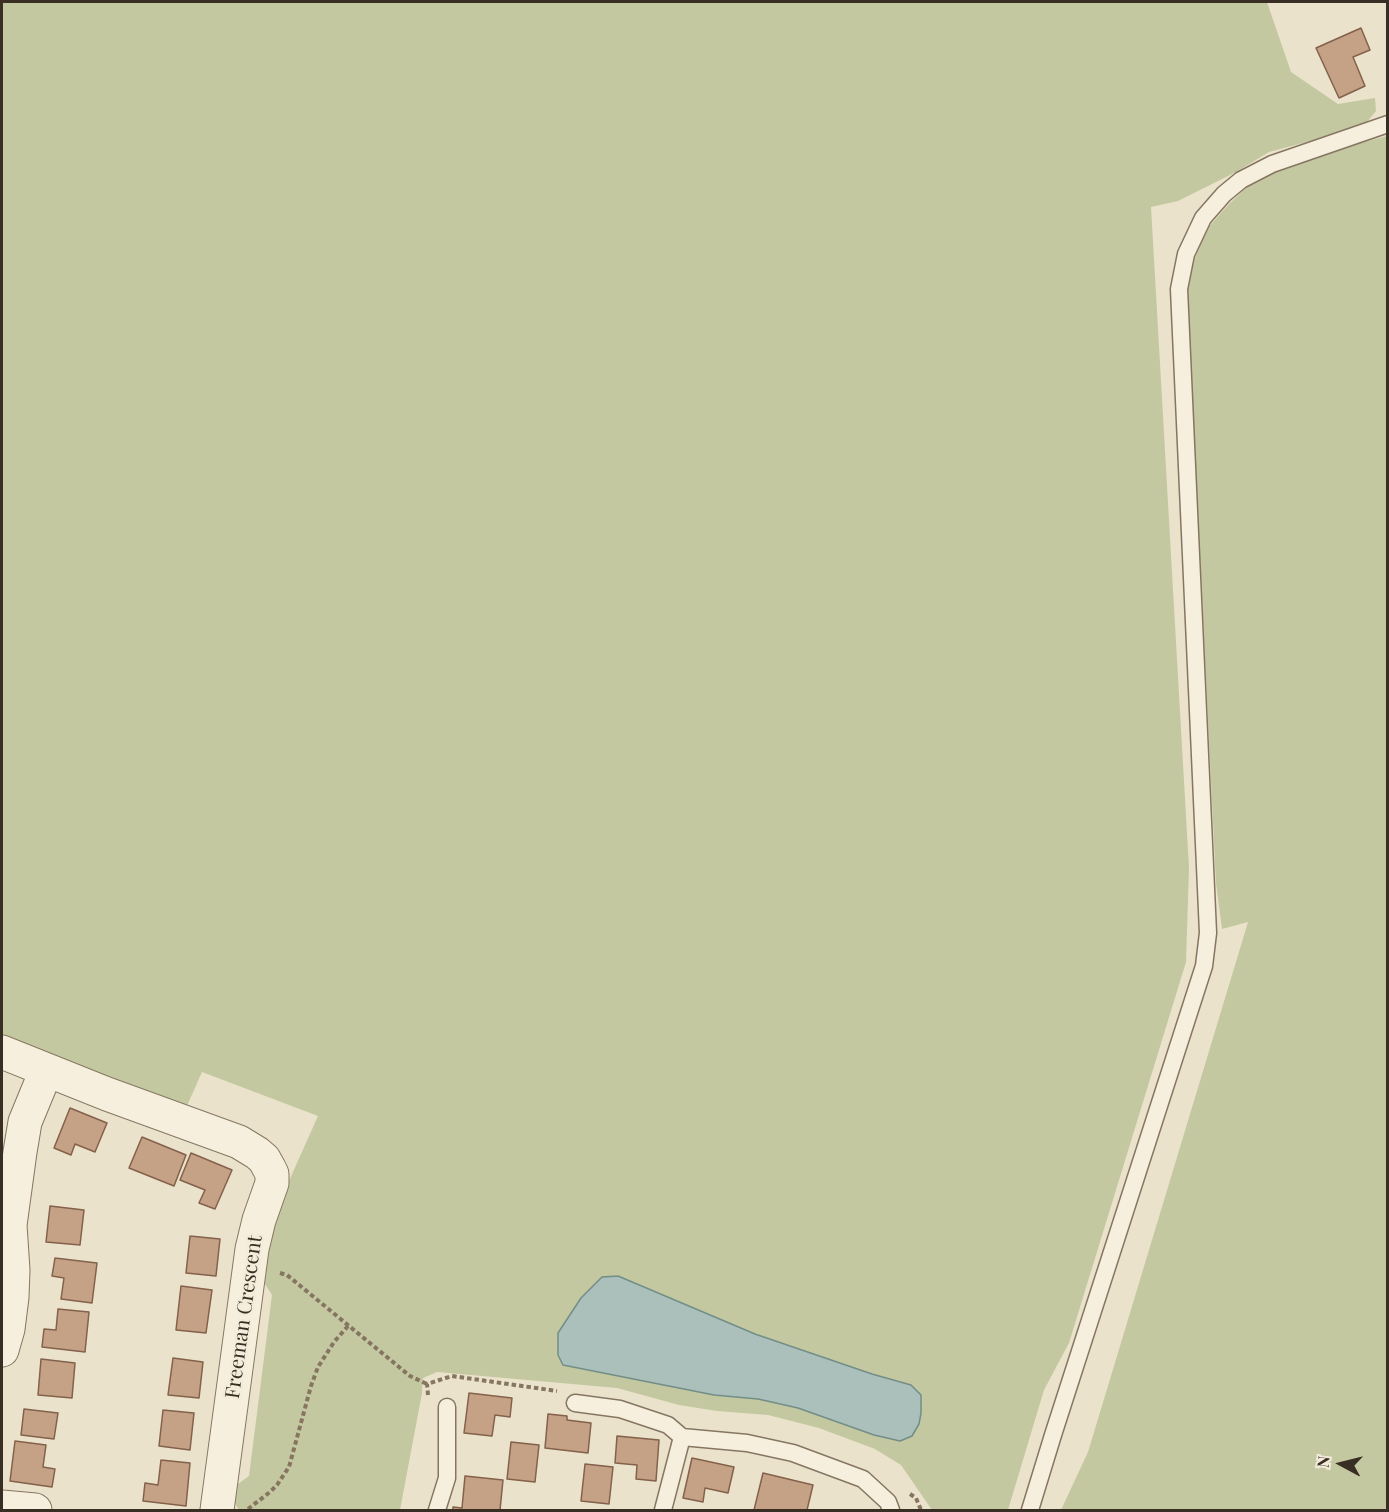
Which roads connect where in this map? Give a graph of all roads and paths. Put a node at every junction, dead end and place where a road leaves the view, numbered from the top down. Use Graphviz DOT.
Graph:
graph roads {
  1 [pos="1388,124"];
  2 [pos="2,1052"];
  3 [pos="46,1071"];
  4 [pos="249,1267"];
  5 [pos="348,1326"];
  6 [pos="2,1350"];
  7 [pos="427,1384"];
  8 [pos="575,1403"];
  9 [pos="447,1407"];
  10 [pos="682,1437"];
  11 [pos="2,1507"];
  12 [pos="34,1510"];
  13 [pos="217,1510"];
  14 [pos="246,1510"];
  15 [pos="437,1510"];
  16 [pos="663,1510"];
  17 [pos="891,1510"];
  18 [pos="1030,1510"];
  1 -- 18 [label="lane"];
  2 -- 3 [label="street, Freeman Crescent"];
  3 -- 4 [label="street, Freeman Crescent"];
  3 -- 6 [label="street"];
  4 -- 5 [label="path"];
  4 -- 13 [label="street, Freeman Crescent"];
  5 -- 7 [label="path"];
  5 -- 14 [label="path"];
  8 -- 10 [label="lane"];
  9 -- 15 [label="lane"];
  10 -- 16 [label="lane"];
  10 -- 17 [label="lane"];
  11 -- 12 [label="street"];
}
